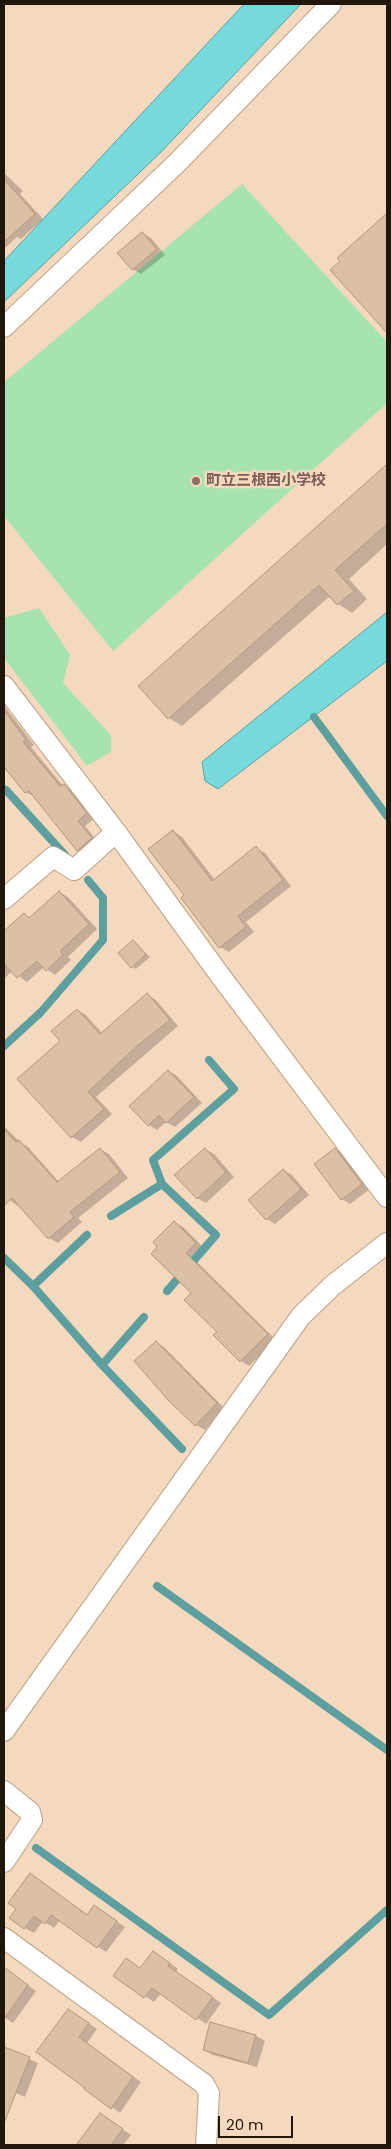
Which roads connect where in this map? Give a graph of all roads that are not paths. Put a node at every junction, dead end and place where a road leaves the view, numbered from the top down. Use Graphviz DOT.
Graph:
graph roads {
  1 [pos="331,4"];
  2 [pos="4,327"];
  3 [pos="4,686"];
  4 [pos="116,832"];
  5 [pos="4,899"];
  6 [pos="381,1174"];
  7 [pos="387,1197"];
  8 [pos="387,1243"];
  9 [pos="4,1731"];
  10 [pos="4,1791"];
  11 [pos="4,1862"];
  12 [pos="4,1938"];
  13 [pos="206,2145"];
  1 -- 2 [label="street"];
  3 -- 4 [label="street"];
  4 -- 5 [label="street"];
  4 -- 6 [label="street"];
  6 -- 7 [label="street"];
  8 -- 9 [label="street"];
  10 -- 11 [label="street"];
  12 -- 13 [label="street"];
}
